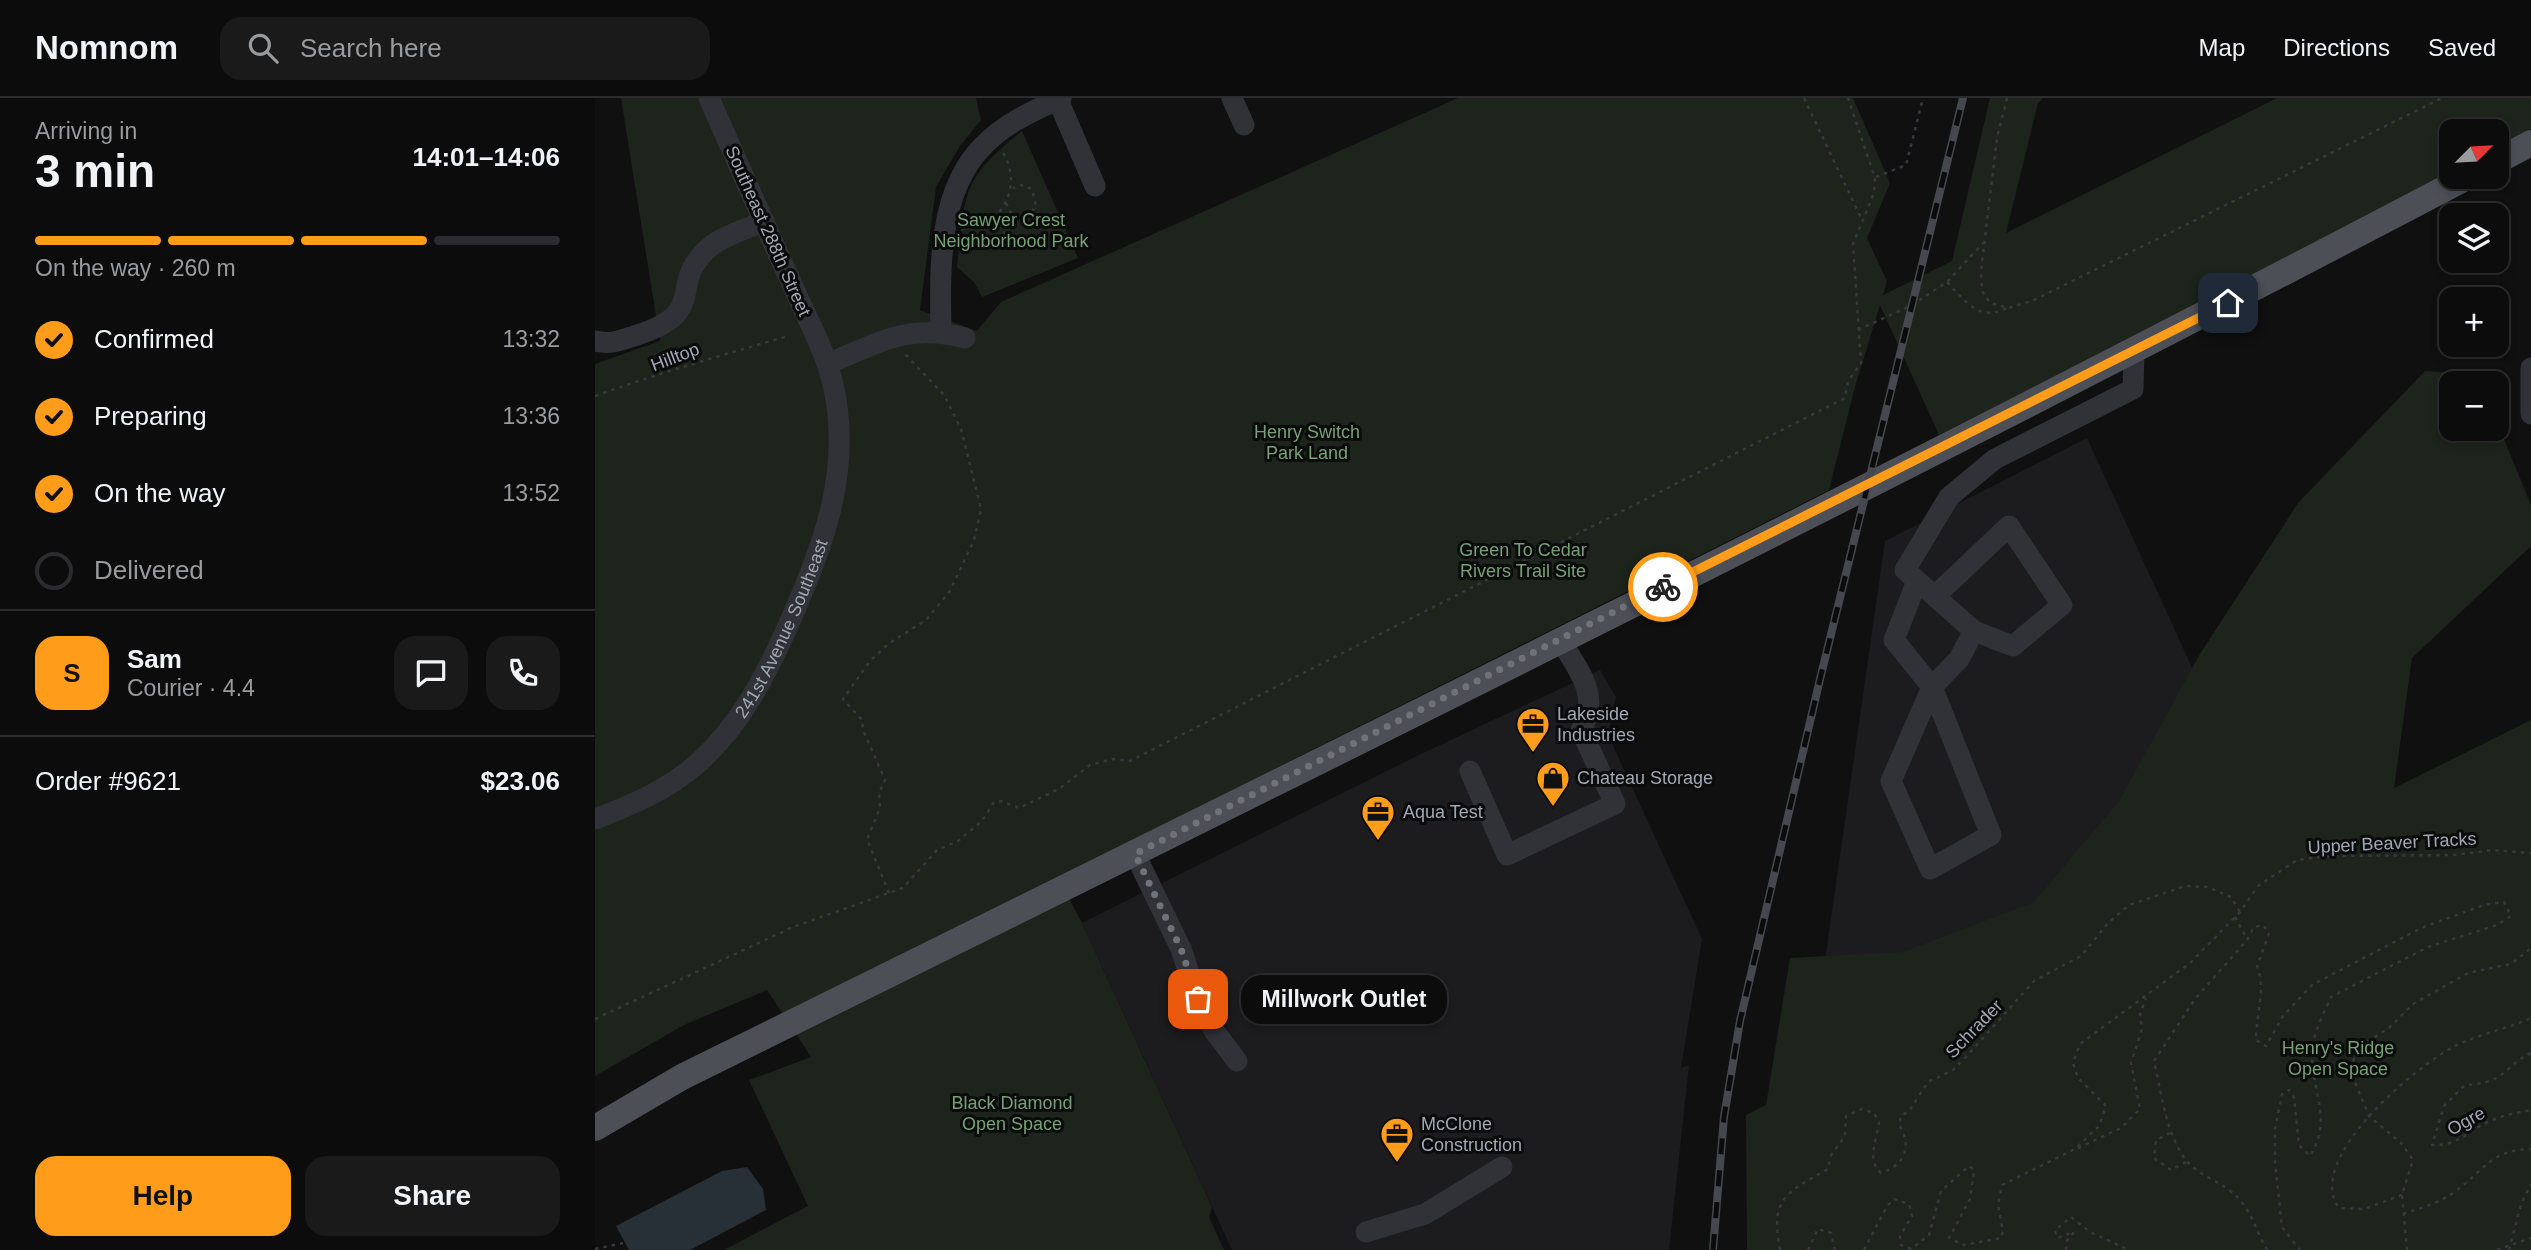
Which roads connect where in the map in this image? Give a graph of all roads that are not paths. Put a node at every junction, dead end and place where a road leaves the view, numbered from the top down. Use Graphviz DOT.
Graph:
graph roads {
  1 [pos="709,98"];
  2 [pos="1232,98"];
  3 [pos="1060,99"];
  4 [pos="1244,125"];
  5 [pos="2531,143"];
  6 [pos="2509,155"];
  7 [pos="1095,186"];
  8 [pos="2444,189"];
  9 [pos="764,221"];
  10 [pos="941,332"];
  11 [pos="965,338"];
  12 [pos="595,341"];
  13 [pos="2134,350"];
  14 [pos="827,364"];
  15 [pos="2531,368"];
  16 [pos="2531,414"];
  17 [pos="1917,581"];
  18 [pos="1935,596"];
  19 [pos="1974,631"];
  20 [pos="1560,639"];
  21 [pos="1932,687"];
  22 [pos="1470,771"];
  23 [pos="595,818"];
  24 [pos="1135,854"];
  25 [pos="1237,1061"];
  26 [pos="595,1128"];
  27 [pos="1502,1167"];
  28 [pos="1366,1232"];
  1 -- 9 [label="street, Southeast 288th Street"];
  2 -- 4 [label="street"];
  3 -- 7 [label="street"];
  3 -- 10 [label="street"];
  5 -- 6 [label="main road"];
  8 -- 13 [label="main road"];
  9 -- 12 [label="street"];
  9 -- 14 [label="street, Southeast 288th Street"];
  10 -- 11 [label="street"];
  10 -- 14 [label="street"];
  13 -- 17 [label="street"];
  13 -- 20 [label="main road"];
  14 -- 23 [label="street, 241st Avenue Southeast"];
  15 -- 16 [label="street"];
  17 -- 18 [label="street"];
  17 -- 21 [label="street"];
  18 -- 19 [label="street"];
  18 -- 19 [label="street"];
  19 -- 21 [label="street"];
  20 -- 22 [label="street"];
  20 -- 24 [label="main road"];
  21 -- 21 [label="street"];
  24 -- 25 [label="street"];
  24 -- 26 [label="main road"];
  27 -- 28 [label="street"];
}
